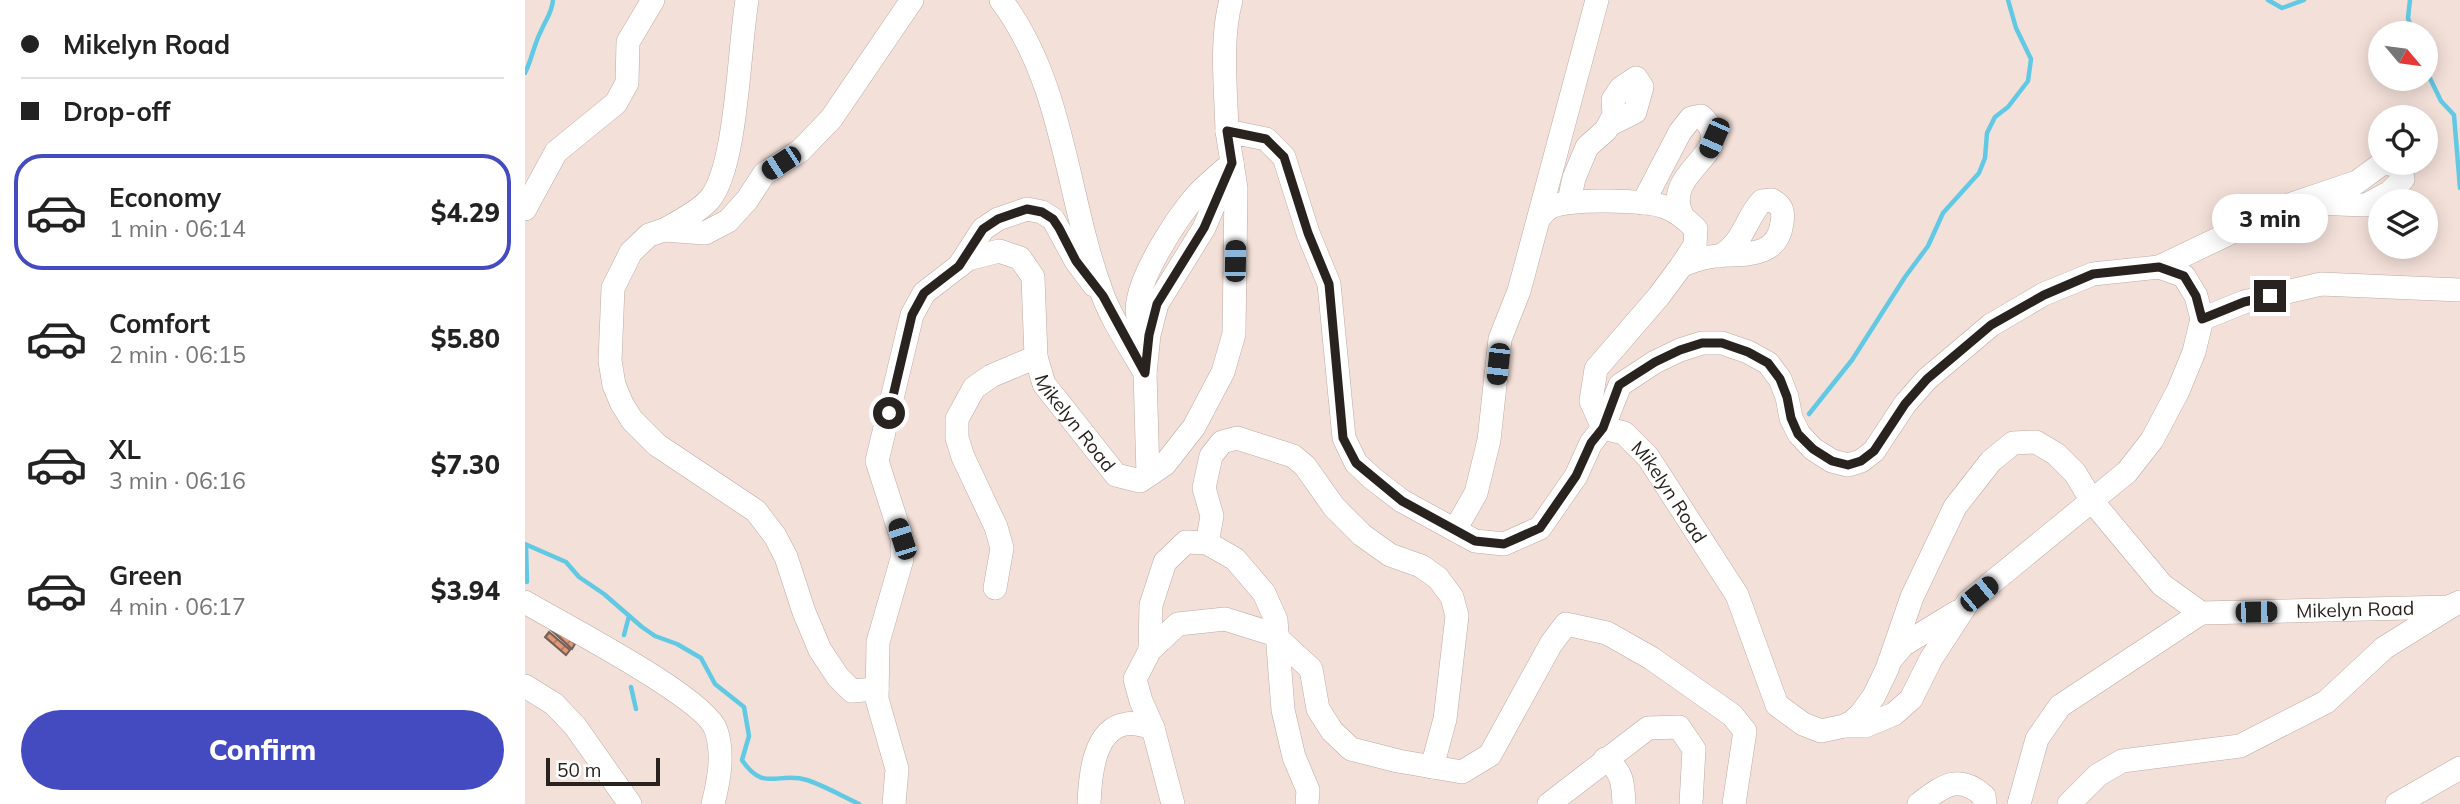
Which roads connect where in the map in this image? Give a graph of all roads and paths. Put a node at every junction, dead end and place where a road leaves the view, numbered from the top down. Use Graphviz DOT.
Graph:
graph roads {
  1 [pos="653,0"];
  2 [pos="747,0"];
  3 [pos="912,0"];
  4 [pos="1001,0"];
  5 [pos="1231,0"];
  6 [pos="1597,0"];
  7 [pos="1609,125"];
  8 [pos="1227,131"];
  9 [pos="1232,163"];
  10 [pos="1569,201"];
  11 [pos="1643,203"];
  12 [pos="2290,205"];
  13 [pos="525,209"];
  14 [pos="1682,215"];
  15 [pos="1539,218"];
  16 [pos="664,230"];
  17 [pos="1720,256"];
  18 [pos="1682,265"];
  19 [pos="959,266"];
  20 [pos="2159,267"];
  21 [pos="2460,290"];
  22 [pos="1103,296"];
  23 [pos="2202,319"];
  24 [pos="1036,357"];
  25 [pos="1145,373"];
  26 [pos="1603,428"];
  27 [pos="1148,475"];
  28 [pos="2092,501"];
  29 [pos="1455,530"];
  30 [pos="1206,543"];
  31 [pos="995,589"];
  32 [pos="1968,602"];
  33 [pos="525,603"];
  34 [pos="2456,605"];
  35 [pos="2201,613"];
  36 [pos="1280,640"];
  37 [pos="1150,650"];
  38 [pos="1890,661"];
  39 [pos="525,686"];
  40 [pos="877,689"];
  41 [pos="1844,726"];
  42 [pos="1153,728"];
  43 [pos="1605,759"];
  44 [pos="1432,767"];
  45 [pos="2460,768"];
  46 [pos="1309,799"];
  47 [pos="630,804"];
  48 [pos="713,804"];
  49 [pos="894,804"];
  50 [pos="1089,804"];
  51 [pos="1173,804"];
  52 [pos="1549,804"];
  53 [pos="1624,804"];
  54 [pos="1691,804"];
  55 [pos="1734,804"];
  56 [pos="1919,804"];
  57 [pos="1985,804"];
  58 [pos="2019,804"];
  59 [pos="2069,804"];
  60 [pos="2397,804"];
  1 -- 13 [label="street"];
  2 -- 16 [label="street"];
  3 -- 16 [label="street"];
  4 -- 22 [label="street"];
  5 -- 8 [label="street"];
  6 -- 15 [label="street"];
  7 -- 10 [label="street"];
  8 -- 9 [label="street"];
  8 -- 29 [label="street"];
  9 -- 25 [label="street"];
  9 -- 27 [label="street"];
  10 -- 11 [label="street"];
  10 -- 15 [label="street"];
  11 -- 14 [label="street"];
  11 -- 14 [label="street"];
  12 -- 20 [label="street"];
  14 -- 18 [label="street"];
  15 -- 29 [label="street"];
  16 -- 40 [label="street"];
  17 -- 18 [label="street"];
  18 -- 26 [label="street"];
  19 -- 22 [label="street"];
  19 -- 24 [label="street, Mikelyn Road"];
  19 -- 40 [label="street, Mikelyn Road"];
  20 -- 23 [label="street"];
  20 -- 26 [label="street"];
  21 -- 23 [label="street"];
  22 -- 25 [label="street"];
  23 -- 28 [label="street"];
  24 -- 27 [label="street, Mikelyn Road"];
  24 -- 31 [label="street"];
  25 -- 27 [label="street"];
  26 -- 29 [label="street"];
  26 -- 41 [label="street, Mikelyn Road"];
  28 -- 32 [label="street"];
  28 -- 35 [label="street"];
  28 -- 38 [label="street"];
  30 -- 36 [label="street"];
  30 -- 37 [label="street"];
  30 -- 44 [label="street"];
  32 -- 38 [label="street"];
  32 -- 41 [label="street, Mikelyn Road"];
  33 -- 48 [label="street"];
  34 -- 35 [label="street, Mikelyn Road"];
  34 -- 59 [label="street"];
  35 -- 58 [label="street"];
  36 -- 37 [label="street"];
  36 -- 44 [label="street"];
  36 -- 46 [label="street"];
  37 -- 42 [label="street"];
  38 -- 41 [label="street"];
  39 -- 47 [label="street"];
  40 -- 49 [label="street, Mikelyn Road"];
  42 -- 50 [label="street"];
  42 -- 51 [label="street"];
  43 -- 52 [label="street"];
  43 -- 53 [label="street"];
  43 -- 54 [label="street"];
  44 -- 55 [label="street"];
  45 -- 60 [label="street"];
  56 -- 57 [label="street"];
}
